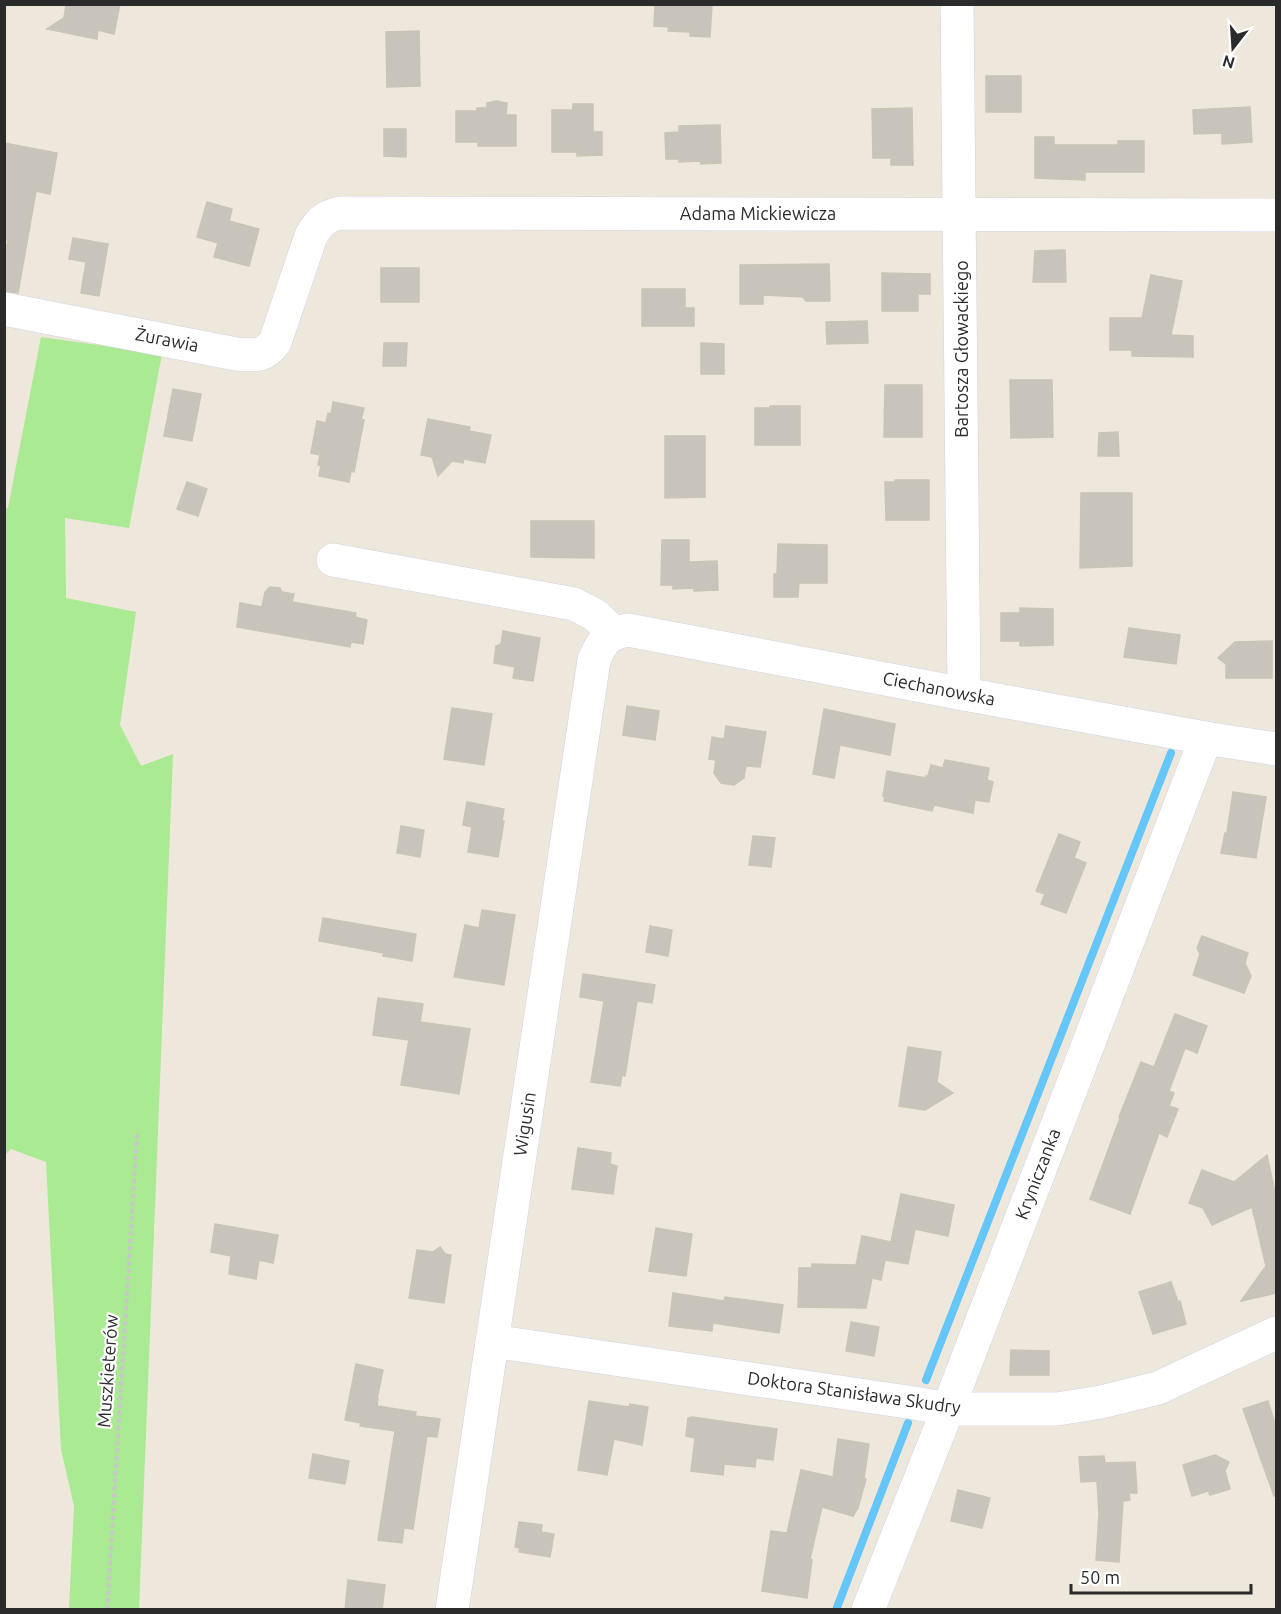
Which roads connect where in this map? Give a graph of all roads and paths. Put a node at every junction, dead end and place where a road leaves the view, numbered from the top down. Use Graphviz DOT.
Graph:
graph roads {
  1 [pos="957,4"];
  2 [pos="960,215"];
  3 [pos="1276,215"];
  4 [pos="291,294"];
  5 [pos="4,309"];
  6 [pos="333,560"];
  7 [pos="609,636"];
  8 [pos="964,694"];
  9 [pos="1205,738"];
  10 [pos="1276,749"];
  11 [pos="137,1134"];
  12 [pos="1276,1334"];
  13 [pos="492,1341"];
  14 [pos="948,1409"];
  15 [pos="107,1610"];
  16 [pos="452,1610"];
  17 [pos="868,1610"];
  1 -- 2 [label="street, Bartosza Głowackiego"];
  2 -- 3 [label="street, Adama Mickiewicza"];
  2 -- 4 [label="street, Adama Mickiewicza"];
  2 -- 8 [label="street, Bartosza Głowackiego"];
  4 -- 5 [label="street, Żurawia"];
  6 -- 7 [label="street"];
  7 -- 8 [label="street, Ciechanowska"];
  7 -- 13 [label="street, Wigusin"];
  8 -- 9 [label="street, Ciechanowska"];
  9 -- 10 [label="street, Ciechanowska"];
  9 -- 14 [label="street, Kryniczanka"];
  11 -- 15 [label="path, Muszkieterów"];
  12 -- 14 [label="street, Doktora Stanisława Skudry"];
  13 -- 14 [label="street, Doktora Stanisława Skudry"];
  13 -- 16 [label="street, Wigusin"];
  14 -- 17 [label="street, Kryniczanka"];
}
